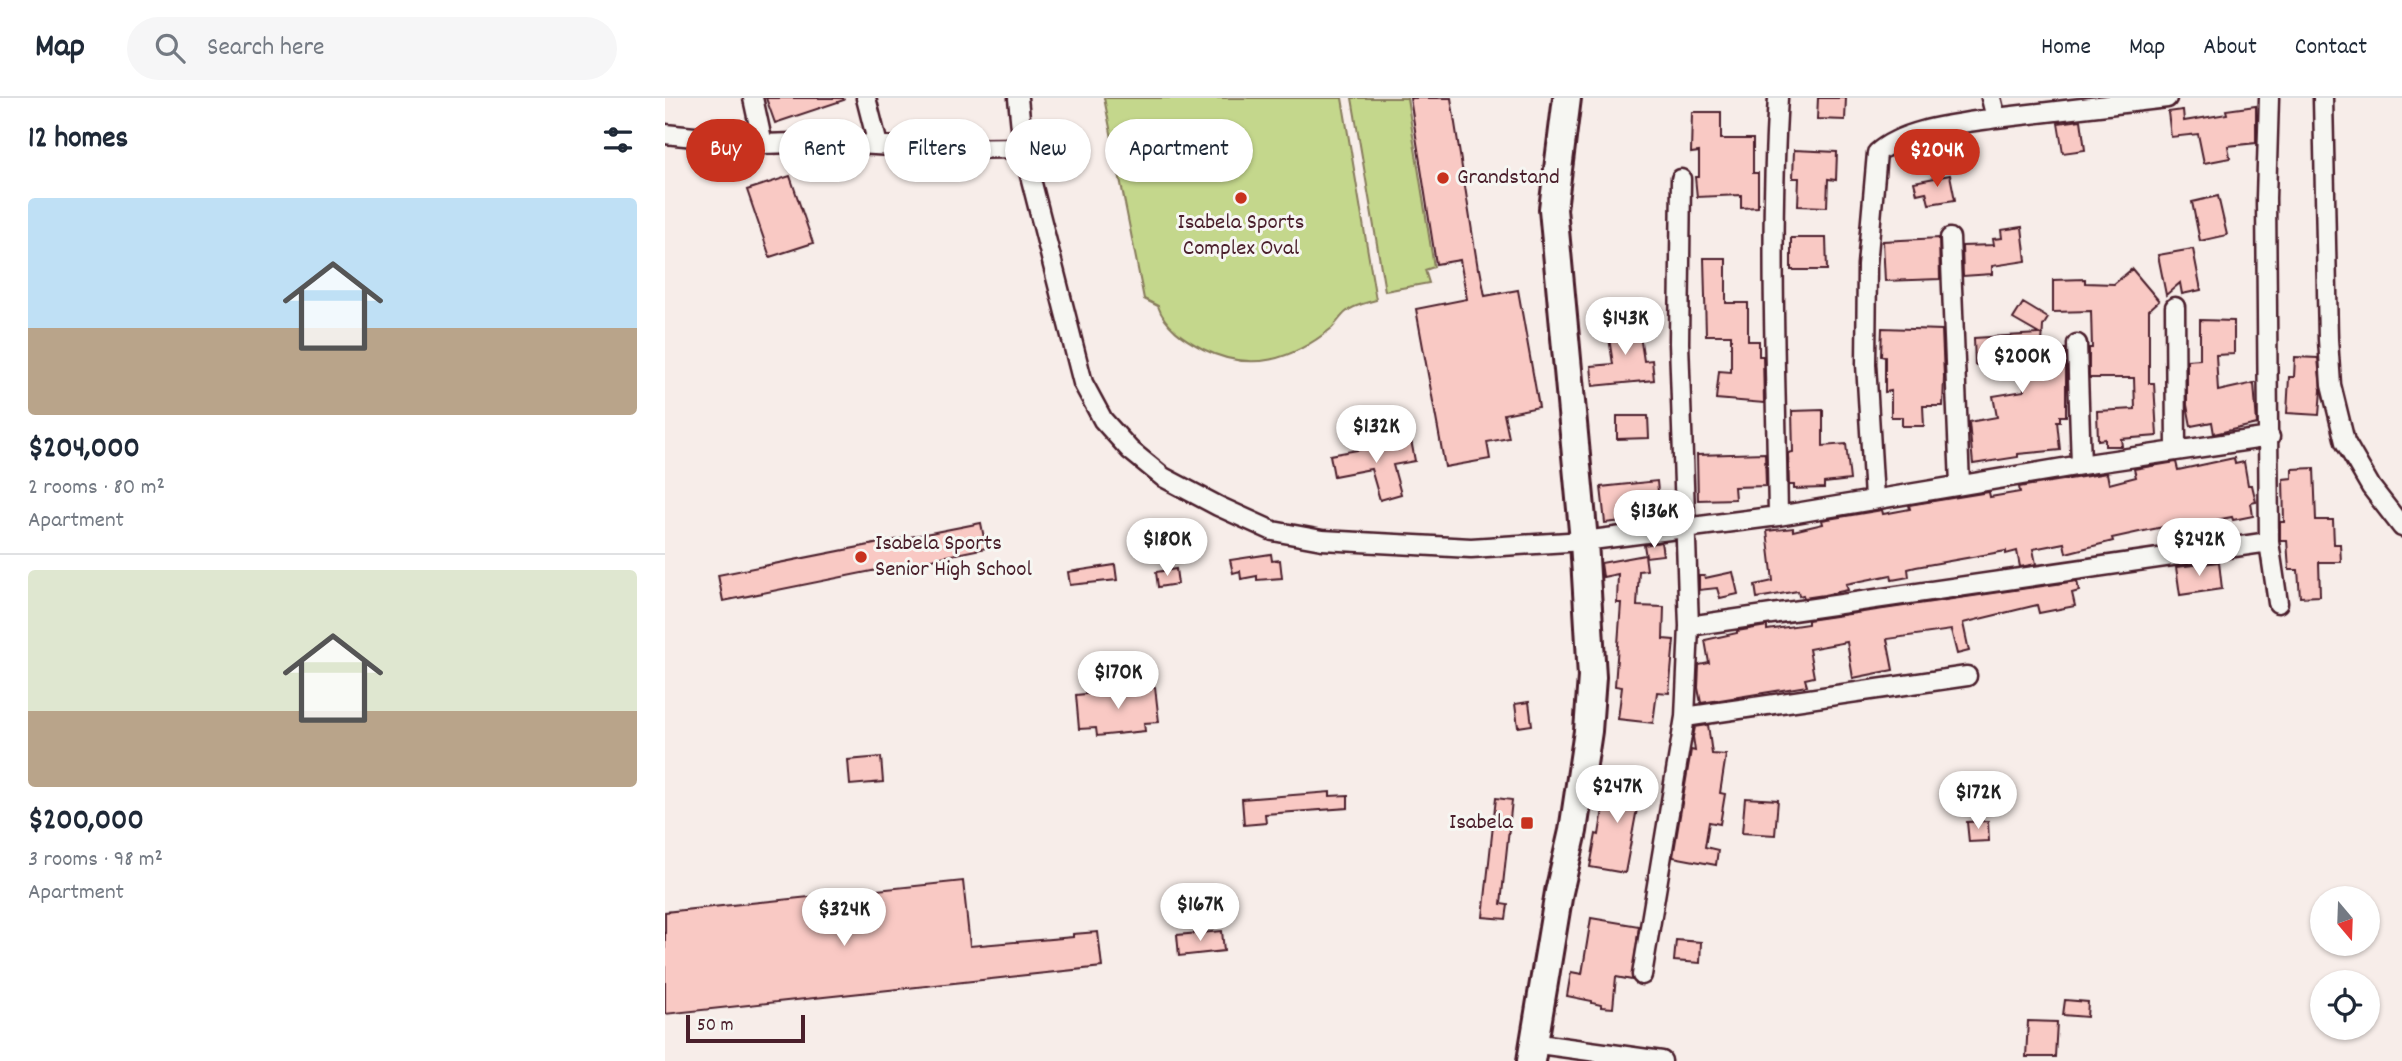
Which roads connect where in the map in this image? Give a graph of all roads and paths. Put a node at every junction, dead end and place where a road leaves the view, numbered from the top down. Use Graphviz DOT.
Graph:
graph roads {
  1 [pos="753,98"];
  2 [pos="866,98"];
  3 [pos="1018,98"];
  4 [pos="1567,98"];
  5 [pos="1778,98"];
  6 [pos="1991,98"];
  7 [pos="2167,98"];
  8 [pos="2269,98"];
  9 [pos="2323,98"];
  10 [pos="1996,118"];
  11 [pos="758,119"];
  12 [pos="1020,119"];
  13 [pos="665,134"];
  14 [pos="686,136"];
  15 [pos="765,144"];
  16 [pos="878,145"];
  17 [pos="1005,148"];
  18 [pos="1681,179"];
  19 [pos="1032,182"];
  20 [pos="1950,238"];
  21 [pos="2175,307"];
  22 [pos="2077,344"];
  23 [pos="2270,437"];
  24 [pos="2176,451"];
  25 [pos="2081,465"];
  26 [pos="1960,485"];
  27 [pos="1874,498"];
  28 [pos="1778,516"];
  29 [pos="2402,527"];
  30 [pos="1685,528"];
  31 [pos="1584,541"];
  32 [pos="2269,542"];
  33 [pos="2278,603"];
  34 [pos="1689,626"];
  35 [pos="1967,676"];
  36 [pos="1685,717"];
  37 [pos="1641,975"];
  38 [pos="1532,1052"];
  39 [pos="1662,1061"];
  1 -- 11 [label="street"];
  2 -- 16 [label="street"];
  3 -- 12 [label="street"];
  4 -- 31 [label="highway"];
  5 -- 28 [label="street"];
  6 -- 10 [label="street"];
  7 -- 10 [label="street"];
  8 -- 23 [label="street"];
  9 -- 29 [label="street"];
  10 -- 27 [label="street"];
  13 -- 14 [label="street"];
  15 -- 16 [label="street"];
  16 -- 17 [label="street"];
  18 -- 30 [label="street"];
  19 -- 31 [label="street"];
  20 -- 26 [label="street"];
  21 -- 24 [label="street"];
  22 -- 25 [label="street"];
  23 -- 24 [label="street"];
  23 -- 32 [label="street"];
  24 -- 25 [label="street"];
  25 -- 26 [label="street"];
  26 -- 27 [label="street"];
  27 -- 28 [label="street"];
  28 -- 30 [label="street"];
  30 -- 31 [label="street"];
  30 -- 34 [label="street"];
  31 -- 38 [label="highway"];
  32 -- 33 [label="street"];
  32 -- 34 [label="street"];
  34 -- 36 [label="street"];
  35 -- 36 [label="street"];
  36 -- 37 [label="street"];
  38 -- 39 [label="street"];
}
